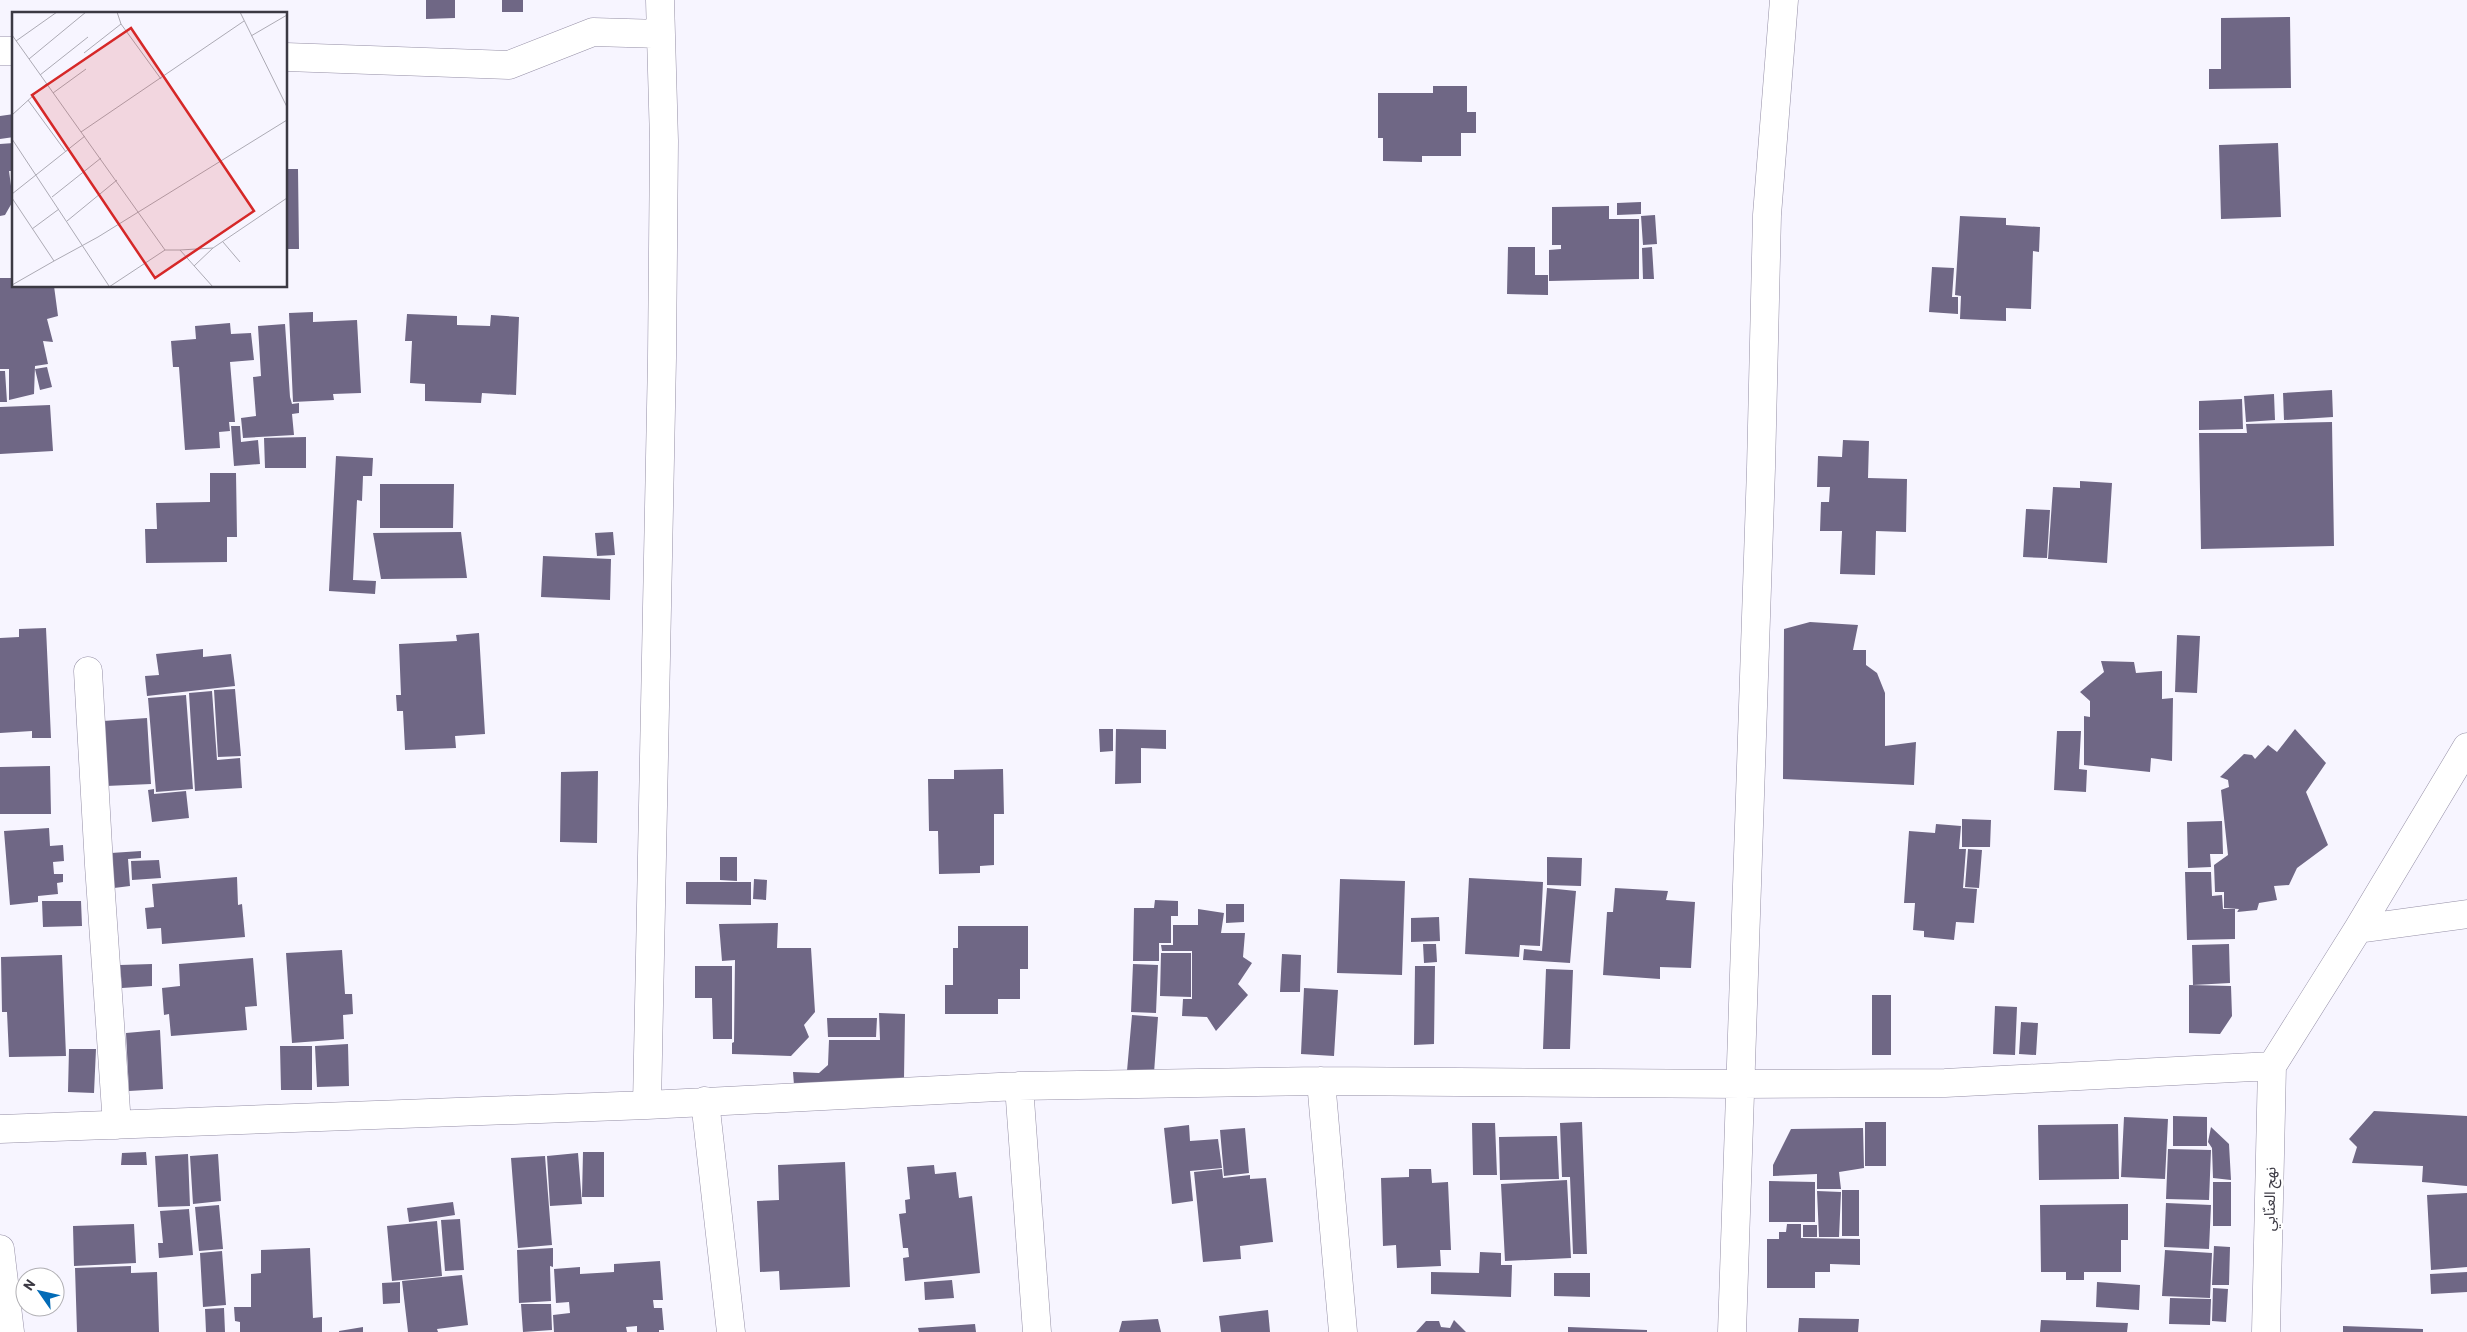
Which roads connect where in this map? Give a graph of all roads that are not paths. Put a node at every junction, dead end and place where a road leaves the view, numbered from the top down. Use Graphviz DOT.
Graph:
graph roads {
  1 [pos="660,0"];
  2 [pos="1784,0"];
  3 [pos="661,34"];
  4 [pos="288,57"];
  5 [pos="88,671"];
  6 [pos="2467,747"];
  7 [pos="2467,914"];
  8 [pos="2358,929"];
  9 [pos="2272,1066"];
  10 [pos="1321,1081"];
  11 [pos="1742,1084"];
  12 [pos="1018,1086"];
  13 [pos="706,1101"];
  14 [pos="647,1105"];
  15 [pos="117,1125"];
  16 [pos="0,1129"];
  17 [pos="0,1249"];
  18 [pos="10,1332"];
  19 [pos="730,1332"];
  20 [pos="1037,1332"];
  21 [pos="1343,1332"];
  22 [pos="1732,1332"];
  23 [pos="2266,1332"];
  1 -- 3 [label="street"];
  2 -- 11 [label="street"];
  3 -- 4 [label="street"];
  3 -- 14 [label="street"];
  5 -- 15 [label="street"];
  6 -- 8 [label="street"];
  7 -- 8 [label="street"];
  8 -- 9 [label="street"];
  9 -- 11 [label="street"];
  9 -- 23 [label="street, نهج العنّابي"];
  10 -- 11 [label="street"];
  10 -- 12 [label="street"];
  10 -- 21 [label="street"];
  11 -- 22 [label="street"];
  12 -- 13 [label="street"];
  12 -- 20 [label="street"];
  13 -- 14 [label="street"];
  13 -- 19 [label="street"];
  14 -- 15 [label="street"];
  15 -- 16 [label="street"];
  17 -- 18 [label="street"];
}
